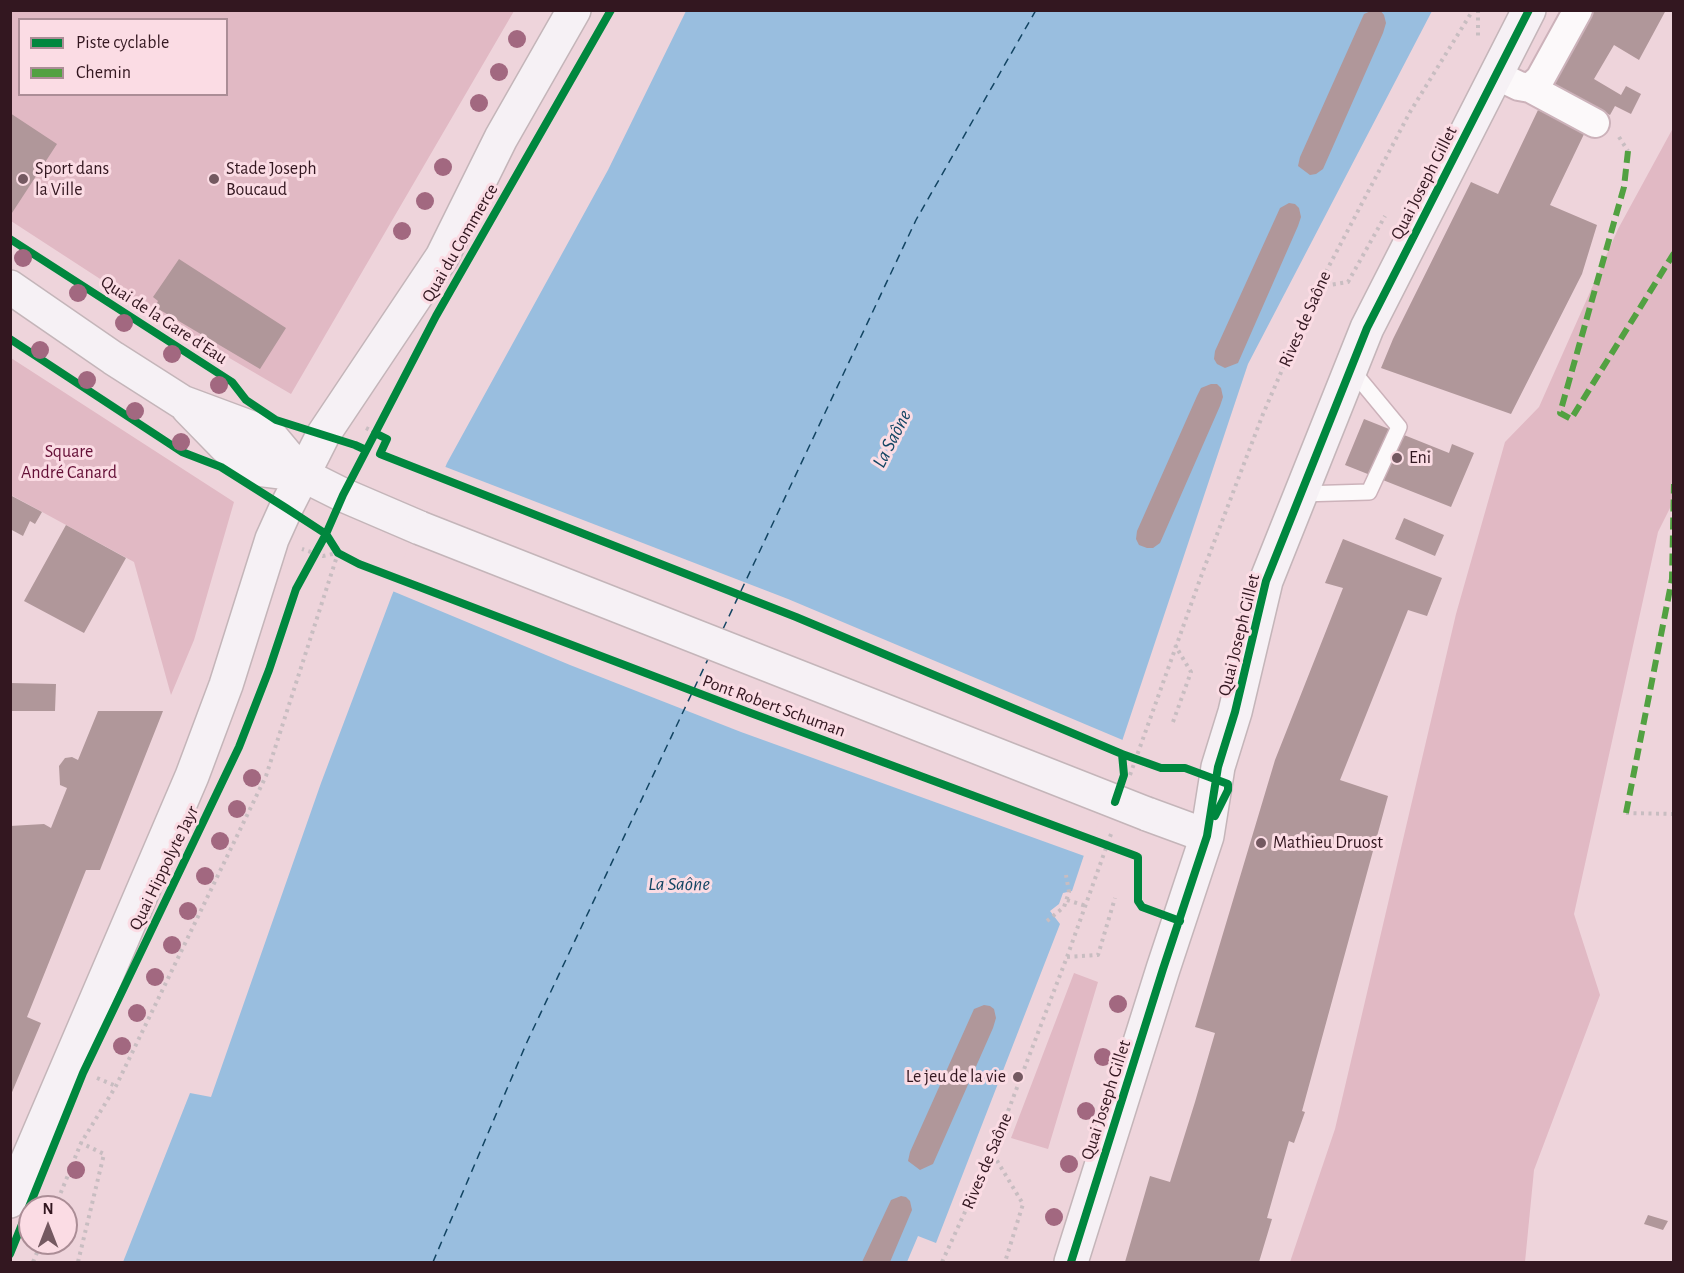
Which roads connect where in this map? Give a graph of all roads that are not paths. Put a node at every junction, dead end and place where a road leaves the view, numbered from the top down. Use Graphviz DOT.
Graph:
graph roads {
  1 [pos="574,10"];
  2 [pos="1529,10"];
  3 [pos="1578,10"];
  4 [pos="1496,75"];
  5 [pos="1530,88"];
  6 [pos="1595,123"];
  7 [pos="10,287"];
  8 [pos="1351,369"];
  9 [pos="303,475"];
  10 [pos="1301,494"];
  11 [pos="1208,836"];
  12 [pos="10,1201"];
  13 [pos="1071,1263"];
  1 -- 9 [label="main road, Quai du Commerce"];
  2 -- 4 [label="main road, Quai Joseph Gillet"];
  3 -- 5 [label="street"];
  4 -- 5 [label="street"];
  4 -- 8 [label="main road, Quai Joseph Gillet"];
  5 -- 6 [label="street"];
  7 -- 9 [label="main road"];
  8 -- 10 [label="main road, Quai Joseph Gillet"];
  8 -- 10 [label="lane"];
  9 -- 11 [label="main road, Pont Robert Schuman, bridge"];
  9 -- 12 [label="main road, Quai Hippolyte Jayr"];
  10 -- 11 [label="main road, Quai Joseph Gillet"];
  11 -- 13 [label="main road, Quai Joseph Gillet"];
}
